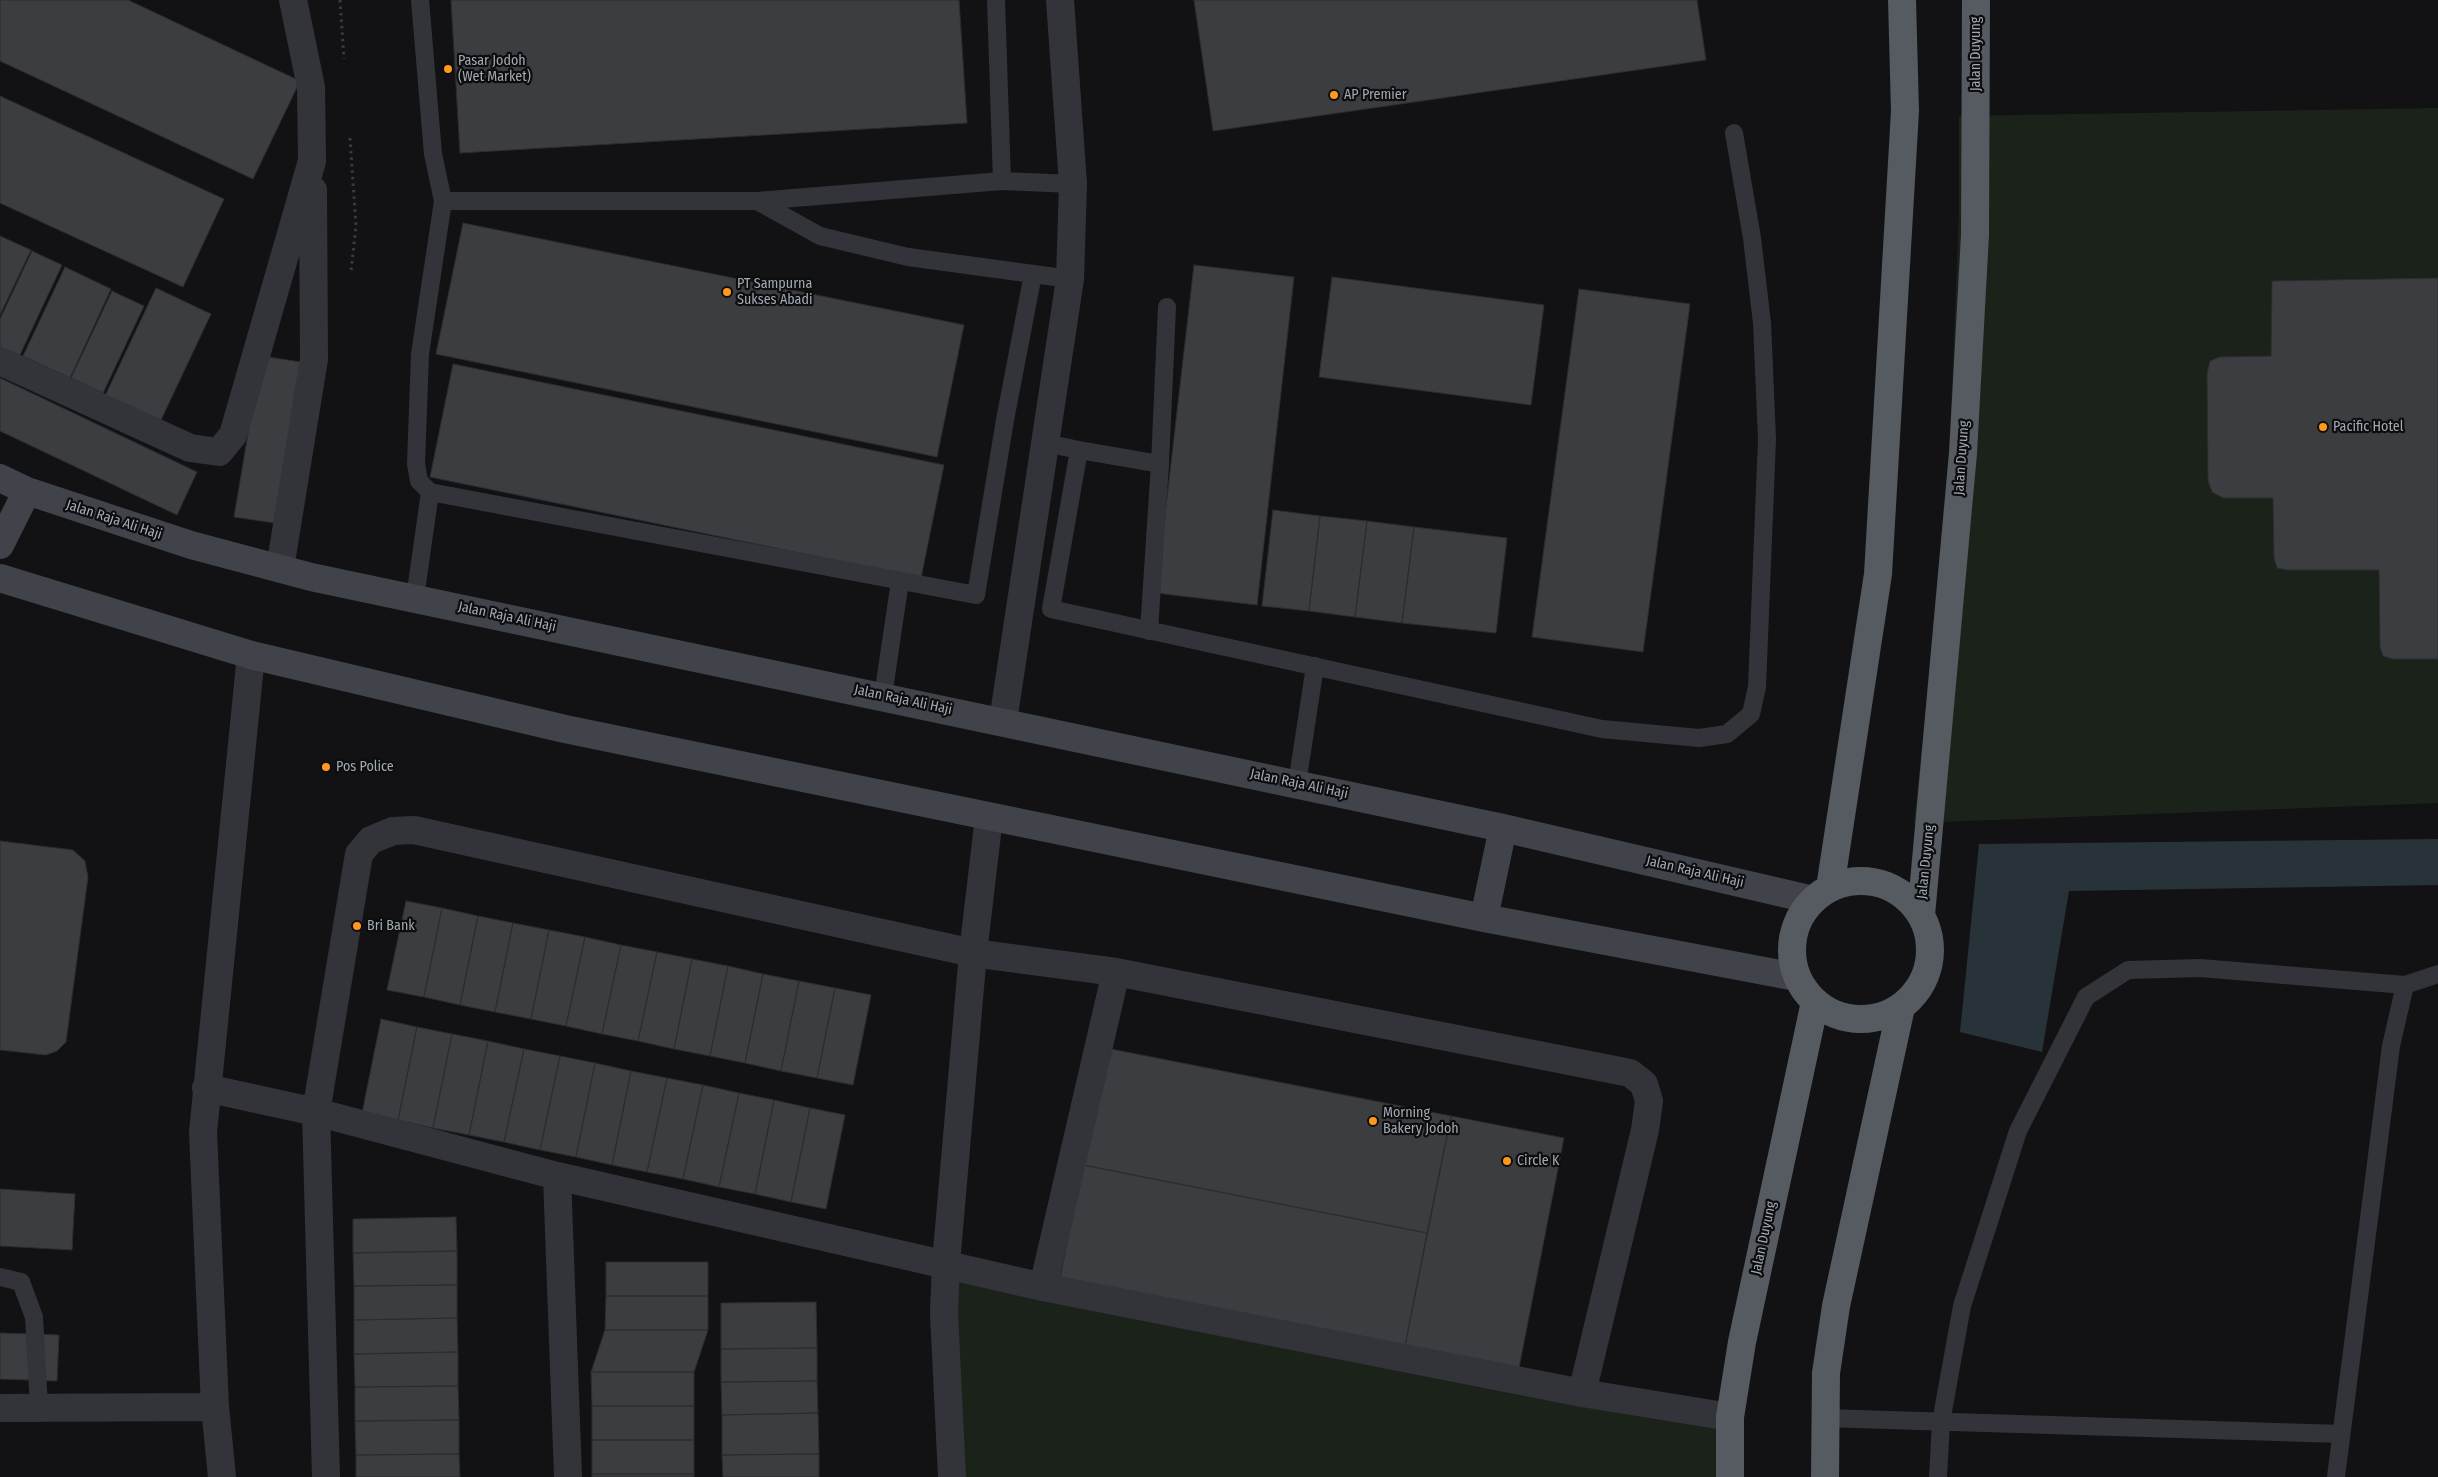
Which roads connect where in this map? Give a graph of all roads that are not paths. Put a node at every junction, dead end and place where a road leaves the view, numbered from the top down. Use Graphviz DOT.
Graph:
graph roads {
  1 [pos="293,0"];
  2 [pos="420,0"];
  3 [pos="996,0"];
  4 [pos="1060,0"];
  5 [pos="1902,0"];
  6 [pos="1976,0"];
  7 [pos="1734,133"];
  8 [pos="312,161"];
  9 [pos="1002,181"];
  10 [pos="1074,184"];
  11 [pos="442,201"];
  12 [pos="758,201"];
  13 [pos="1033,274"];
  14 [pos="1070,279"];
  15 [pos="1168,307"];
  16 [pos="0,361"];
  17 [pos="1045,443"];
  18 [pos="1079,450"];
  19 [pos="1160,464"];
  20 [pos="0,478"];
  21 [pos="27,491"];
  22 [pos="430,492"];
  23 [pos="0,545"];
  24 [pos="280,568"];
  25 [pos="0,578"];
  26 [pos="900,581"];
  27 [pos="415,598"];
  28 [pos="1149,631"];
  29 [pos="251,655"];
  30 [pos="1315,666"];
  31 [pos="883,696"];
  32 [pos="1003,721"];
  33 [pos="1297,784"];
  34 [pos="989,817"];
  35 [pos="1503,828"];
  36 [pos="1821,894"];
  37 [pos="1921,915"];
  38 [pos="1484,918"];
  39 [pos="973,953"];
  40 [pos="1116,972"];
  41 [pos="2438,974"];
  42 [pos="1796,977"];
  43 [pos="2405,985"];
  44 [pos="1815,1002"];
  45 [pos="1901,1007"];
  46 [pos="206,1088"];
  47 [pos="316,1112"];
  48 [pos="557,1176"];
  49 [pos="946,1263"];
  50 [pos="0,1277"];
  51 [pos="1044,1286"];
  52 [pos="1582,1393"];
  53 [pos="215,1407"];
  54 [pos="0,1408"];
  55 [pos="39,1408"];
  56 [pos="1730,1417"];
  57 [pos="1824,1418"];
  58 [pos="1941,1422"];
  59 [pos="2341,1434"];
  60 [pos="222,1477"];
  61 [pos="326,1477"];
  62 [pos="568,1477"];
  63 [pos="952,1477"];
  64 [pos="1730,1477"];
  65 [pos="1825,1477"];
  66 [pos="1938,1477"];
  67 [pos="2336,1477"];
  1 -- 8 [label="street"];
  2 -- 11 [label="lane"];
  3 -- 9 [label="lane"];
  4 -- 10 [label="street"];
  5 -- 36 [label="highway"];
  6 -- 37 [label="highway, Jalan Duyung"];
  7 -- 30 [label="lane"];
  8 -- 16 [label="street"];
  8 -- 24 [label="street"];
  9 -- 10 [label="lane"];
  9 -- 12 [label="lane"];
  10 -- 14 [label="street"];
  11 -- 12 [label="lane"];
  11 -- 22 [label="lane"];
  12 -- 13 [label="lane"];
  13 -- 14 [label="lane"];
  13 -- 26 [label="lane"];
  14 -- 17 [label="street"];
  15 -- 19 [label="lane"];
  17 -- 18 [label="lane"];
  17 -- 32 [label="street"];
  18 -- 19 [label="lane"];
  18 -- 28 [label="lane"];
  19 -- 28 [label="lane"];
  20 -- 21 [label="main road, Jalan Raja Ali Haji"];
  21 -- 23 [label="main road"];
  21 -- 24 [label="main road, Jalan Raja Ali Haji"];
  22 -- 26 [label="lane"];
  22 -- 27 [label="lane"];
  24 -- 27 [label="main road, Jalan Raja Ali Haji"];
  25 -- 29 [label="main road"];
  26 -- 31 [label="lane"];
  27 -- 31 [label="main road, Jalan Raja Ali Haji"];
  28 -- 30 [label="lane"];
  29 -- 34 [label="main road"];
  29 -- 46 [label="street"];
  30 -- 33 [label="lane"];
  31 -- 32 [label="main road, Jalan Raja Ali Haji"];
  32 -- 33 [label="main road, Jalan Raja Ali Haji"];
  33 -- 35 [label="main road, Jalan Raja Ali Haji"];
  34 -- 38 [label="main road"];
  34 -- 39 [label="street"];
  35 -- 36 [label="main road, Jalan Raja Ali Haji"];
  35 -- 38 [label="main road"];
  36 -- 37 [label="highway"];
  36 -- 42 [label="highway"];
  37 -- 45 [label="highway"];
  38 -- 42 [label="main road"];
  39 -- 40 [label="street"];
  39 -- 47 [label="street"];
  39 -- 49 [label="street"];
  40 -- 51 [label="street"];
  40 -- 52 [label="street"];
  41 -- 43 [label="lane"];
  42 -- 44 [label="highway"];
  43 -- 58 [label="lane"];
  43 -- 59 [label="lane"];
  44 -- 45 [label="highway"];
  44 -- 56 [label="highway, Jalan Duyung"];
  45 -- 57 [label="highway"];
  46 -- 47 [label="street"];
  46 -- 53 [label="street"];
  47 -- 48 [label="street"];
  47 -- 61 [label="street"];
  48 -- 49 [label="street"];
  48 -- 62 [label="street"];
  49 -- 51 [label="street"];
  49 -- 63 [label="street"];
  50 -- 55 [label="lane"];
  51 -- 52 [label="street"];
  52 -- 56 [label="street"];
  53 -- 55 [label="street"];
  53 -- 60 [label="street"];
  54 -- 55 [label="street"];
  56 -- 64 [label="highway, Jalan Duyung"];
  57 -- 58 [label="lane"];
  57 -- 65 [label="highway"];
  58 -- 59 [label="lane"];
  58 -- 66 [label="lane"];
  59 -- 67 [label="lane"];
}
